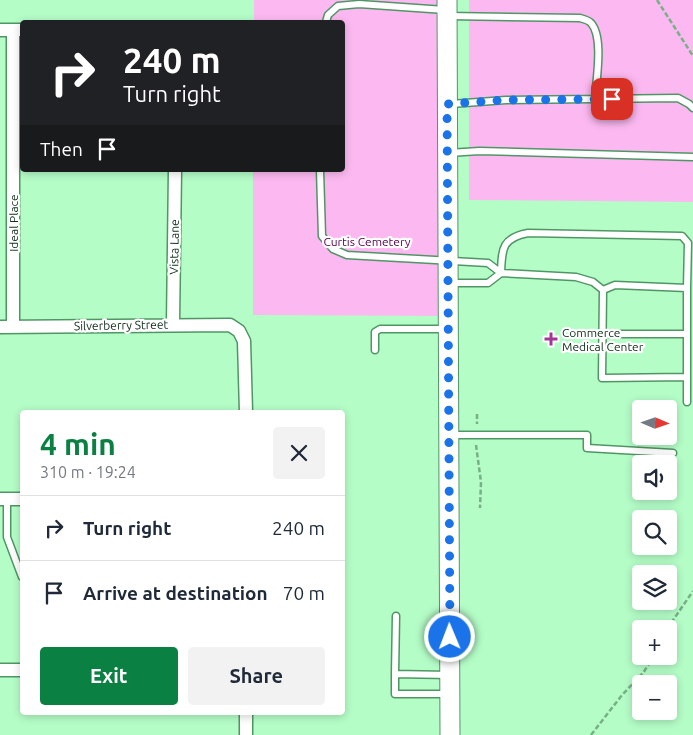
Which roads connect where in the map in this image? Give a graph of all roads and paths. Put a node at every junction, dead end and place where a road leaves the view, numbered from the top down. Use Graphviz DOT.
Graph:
graph roads {
  1 [pos="657,0"];
  2 [pos="447,9"];
  3 [pos="327,20"];
  4 [pos="12,30"];
  5 [pos="693,56"];
  6 [pos="596,99"];
  7 [pos="447,104"];
  8 [pos="693,108"];
  9 [pos="447,154"];
  10 [pos="693,157"];
  11 [pos="174,172"];
  12 [pos="320,172"];
  13 [pos="448,260"];
  14 [pos="501,273"];
  15 [pos="448,283"];
  16 [pos="687,288"];
  17 [pos="603,290"];
  18 [pos="173,324"];
  19 [pos="0,327"];
  20 [pos="14,327"];
  21 [pos="448,329"];
  22 [pos="602,334"];
  23 [pos="687,334"];
  24 [pos="375,350"];
  25 [pos="687,377"];
  26 [pos="687,402"];
  27 [pos="246,410"];
  28 [pos="477,414"];
  29 [pos="448,435"];
  30 [pos="478,435"];
  31 [pos="672,453"];
  32 [pos="4,499"];
  33 [pos="20,499"];
  34 [pos="480,508"];
  35 [pos="20,572"];
  36 [pos="693,591"];
  37 [pos="396,616"];
  38 [pos="673,620"];
  39 [pos="648,665"];
  40 [pos="0,670"];
  41 [pos="20,670"];
  42 [pos="395,674"];
  43 [pos="450,675"];
  44 [pos="450,694"];
  45 [pos="246,715"];
  46 [pos="246,735"];
  47 [pos="450,735"];
  48 [pos="592,735"];
  1 -- 5 [label="path"];
  2 -- 3 [label="lane"];
  2 -- 6 [label="lane"];
  2 -- 7 [label="main road"];
  4 -- 20 [label="street, Ideal Place"];
  6 -- 7 [label="lane"];
  6 -- 8 [label="lane"];
  7 -- 9 [label="main road"];
  9 -- 10 [label="lane"];
  9 -- 13 [label="main road"];
  11 -- 18 [label="street, Vista Lane"];
  12 -- 13 [label="lane"];
  13 -- 14 [label="lane"];
  13 -- 15 [label="main road"];
  14 -- 15 [label="lane"];
  14 -- 16 [label="lane"];
  14 -- 17 [label="lane"];
  15 -- 21 [label="main road"];
  16 -- 17 [label="lane"];
  16 -- 23 [label="lane"];
  17 -- 22 [label="lane"];
  18 -- 20 [label="street, Silverberry Street"];
  18 -- 27 [label="street, Silverberry Street"];
  19 -- 20 [label="street, Silverberry Street"];
  21 -- 24 [label="lane"];
  21 -- 29 [label="main road"];
  22 -- 23 [label="lane"];
  22 -- 25 [label="lane"];
  23 -- 25 [label="lane"];
  25 -- 26 [label="lane"];
  28 -- 30 [label="path"];
  29 -- 30 [label="lane"];
  29 -- 43 [label="main road"];
  30 -- 31 [label="lane"];
  30 -- 34 [label="path"];
  32 -- 33 [label="street"];
  32 -- 35 [label="lane"];
  36 -- 38 [label="path"];
  37 -- 42 [label="lane"];
  39 -- 48 [label="path"];
  40 -- 41 [label="street"];
  42 -- 43 [label="lane"];
  42 -- 44 [label="lane"];
  43 -- 44 [label="main road"];
  44 -- 47 [label="main road"];
  45 -- 46 [label="street"];
}
